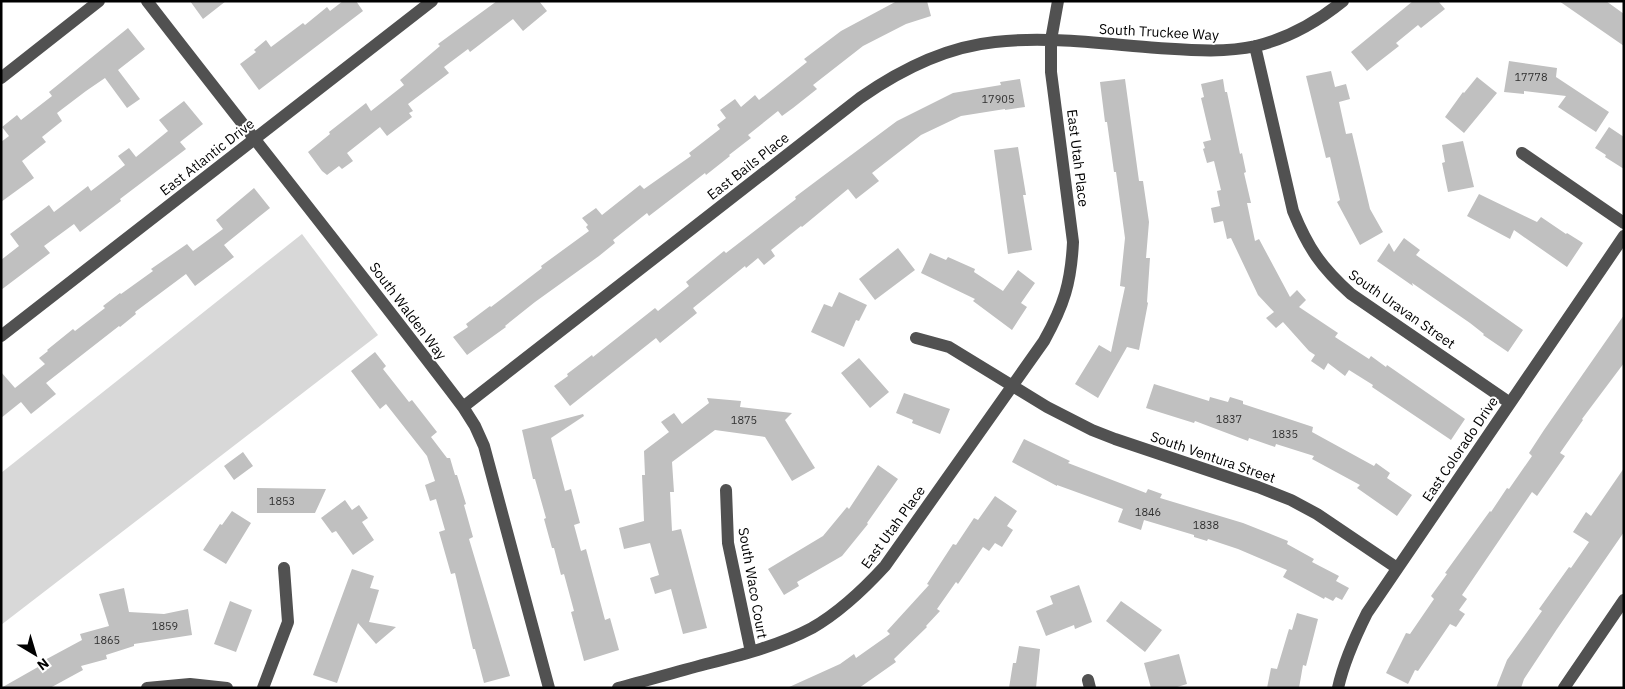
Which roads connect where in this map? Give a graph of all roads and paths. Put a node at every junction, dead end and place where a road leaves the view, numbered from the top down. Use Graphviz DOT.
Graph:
graph roads {
  1 [pos="99,1"];
  2 [pos="147,1"];
  3 [pos="432,1"];
  4 [pos="1058,1"];
  5 [pos="1343,1"];
  6 [pos="1051,40"];
  7 [pos="1255,46"];
  8 [pos="1,78"];
  9 [pos="254,140"];
  10 [pos="1522,153"];
  11 [pos="1624,223"];
  12 [pos="1624,236"];
  13 [pos="1,336"];
  14 [pos="916,338"];
  15 [pos="1013,385"];
  16 [pos="1510,402"];
  17 [pos="462,407"];
  18 [pos="726,490"];
  19 [pos="284,568"];
  20 [pos="1398,568"];
  21 [pos="1624,600"];
  22 [pos="751,652"];
  23 [pos="147,688"];
  24 [pos="227,688"];
  25 [pos="263,688"];
  26 [pos="549,688"];
  27 [pos="618,688"];
  28 [pos="1338,688"];
  29 [pos="1564,688"];
  1 -- 8 [label="street"];
  2 -- 9 [label="street, South Walden Way"];
  3 -- 9 [label="street, East Atlantic Drive"];
  4 -- 6 [label="street"];
  5 -- 7 [label="street, South Truckee Way"];
  6 -- 7 [label="street, South Truckee Way"];
  6 -- 15 [label="street, East Utah Place"];
  6 -- 17 [label="street, East Bails Place"];
  7 -- 16 [label="street, South Uravan Street"];
  9 -- 13 [label="street, East Atlantic Drive"];
  9 -- 17 [label="street, South Walden Way"];
  10 -- 11 [label="street"];
  12 -- 16 [label="street, East Colorado Drive"];
  14 -- 15 [label="street"];
  15 -- 20 [label="street, South Ventura Street"];
  15 -- 22 [label="street, East Utah Place"];
  16 -- 20 [label="street, East Colorado Drive"];
  17 -- 26 [label="street, South Walden Way"];
  18 -- 22 [label="street, South Waco Court"];
  19 -- 25 [label="street"];
  20 -- 28 [label="street, East Colorado Drive"];
  21 -- 29 [label="street"];
  22 -- 27 [label="street, East Utah Place"];
  23 -- 24 [label="street"];
}
